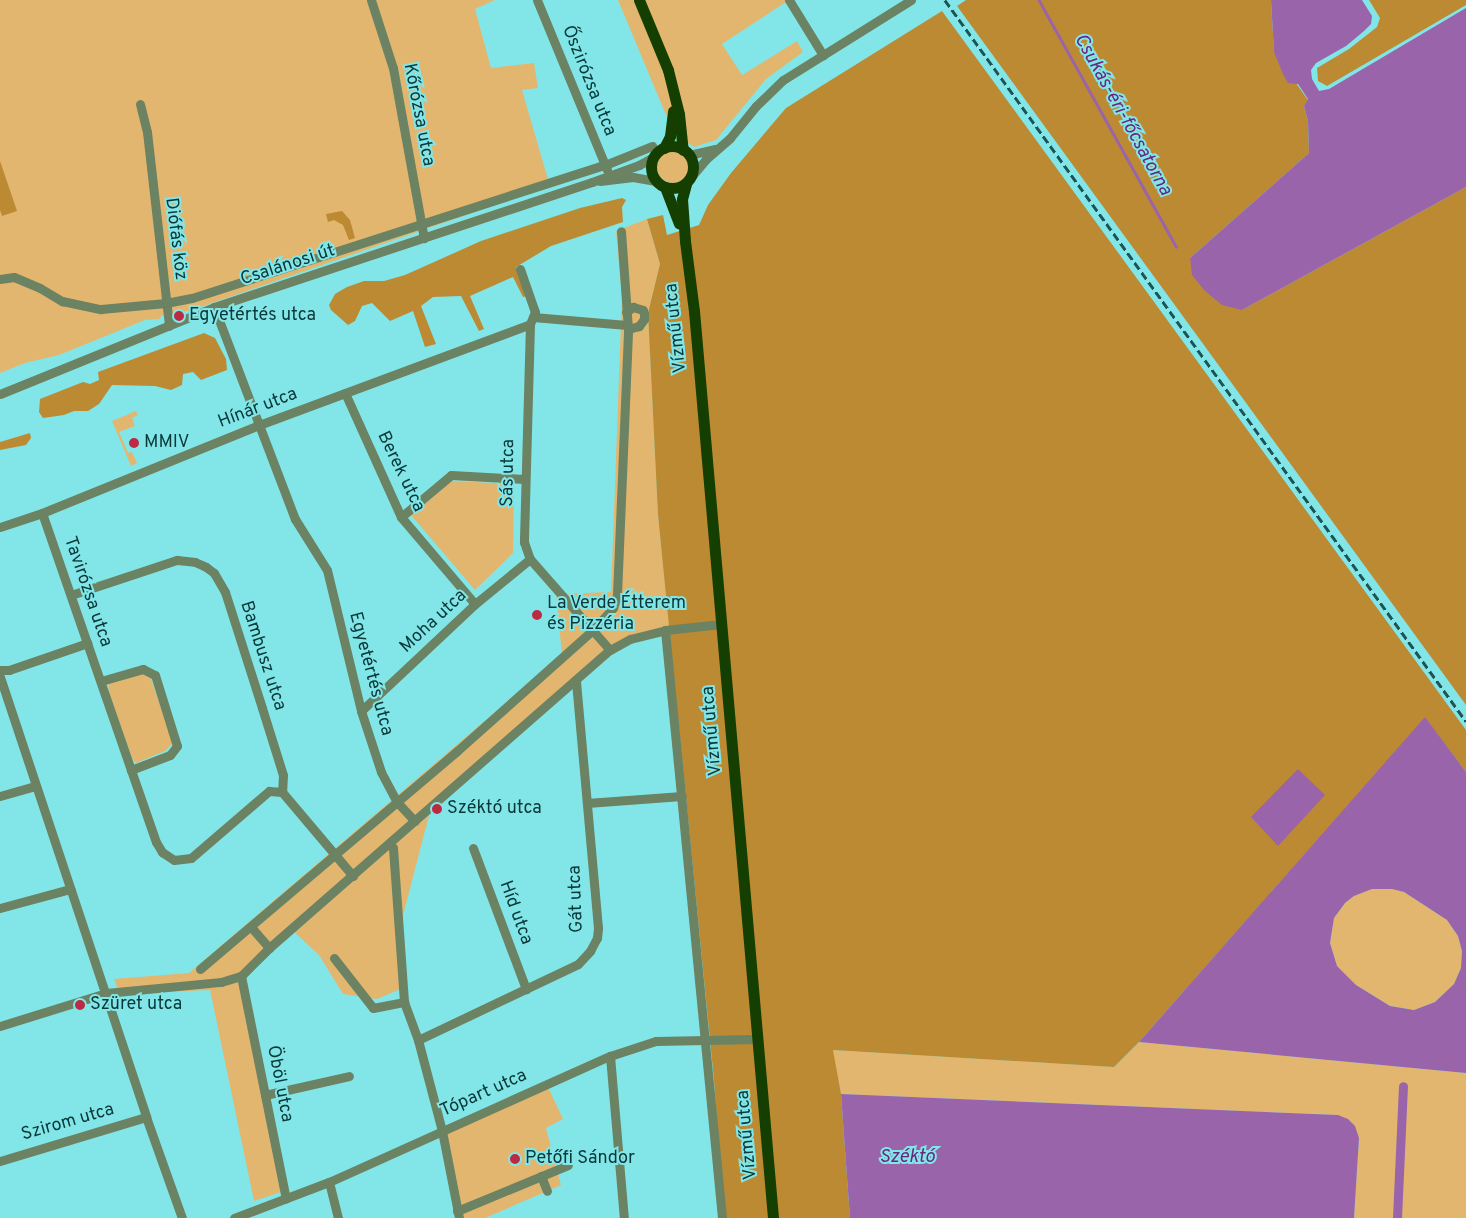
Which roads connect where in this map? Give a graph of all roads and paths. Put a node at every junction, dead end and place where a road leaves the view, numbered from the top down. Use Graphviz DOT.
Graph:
graph roads {
  1 [pos="371,0"];
  2 [pos="538,0"];
  3 [pos="639,0"];
  4 [pos="789,0"];
  5 [pos="911,0"];
  6 [pos="823,55"];
  7 [pos="673,95"];
  8 [pos="140,104"];
  9 [pos="720,148"];
  10 [pos="657,150"];
  11 [pos="686,152"];
  12 [pos="605,165"];
  13 [pos="609,175"];
  14 [pos="688,181"];
  15 [pos="592,182"];
  16 [pos="661,184"];
  17 [pos="422,224"];
  18 [pos="621,230"];
  19 [pos="424,238"];
  20 [pos="684,241"];
  21 [pos="520,269"];
  22 [pos="0,279"];
  23 [pos="166,304"];
  24 [pos="214,307"];
  25 [pos="626,312"];
  26 [pos="532,321"];
  27 [pos="169,326"];
  28 [pos="627,327"];
  29 [pos="345,393"];
  30 [pos="0,394"];
  31 [pos="258,425"];
  32 [pos="524,479"];
  33 [pos="42,514"];
  34 [pos="401,518"];
  35 [pos="0,527"];
  36 [pos="530,559"];
  37 [pos="71,595"];
  38 [pos="476,604"];
  39 [pos="722,624"];
  40 [pos="593,630"];
  41 [pos="665,630"];
  42 [pos="88,643"];
  43 [pos="610,650"];
  44 [pos="0,670"];
  45 [pos="0,677"];
  46 [pos="576,680"];
  47 [pos="101,681"];
  48 [pos="361,711"];
  49 [pos="131,770"];
  50 [pos="36,786"];
  51 [pos="282,792"];
  52 [pos="0,796"];
  53 [pos="682,796"];
  54 [pos="397,802"];
  55 [pos="587,803"];
  56 [pos="415,821"];
  57 [pos="390,843"];
  58 [pos="473,848"];
  59 [pos="335,853"];
  60 [pos="353,876"];
  61 [pos="70,889"];
  62 [pos="0,908"];
  63 [pos="251,927"];
  64 [pos="269,948"];
  65 [pos="334,958"];
  66 [pos="200,969"];
  67 [pos="241,976"];
  68 [pos="526,989"];
  69 [pos="106,992"];
  70 [pos="404,1002"];
  71 [pos="0,1026"];
  72 [pos="756,1039"];
  73 [pos="418,1040"];
  74 [pos="704,1040"];
  75 [pos="610,1056"];
  76 [pos="349,1076"];
  77 [pos="265,1095"];
  78 [pos="146,1117"];
  79 [pos="442,1131"];
  80 [pos="0,1160"];
  81 [pos="568,1165"];
  82 [pos="541,1176"];
  83 [pos="330,1182"];
  84 [pos="547,1191"];
  85 [pos="286,1199"];
  86 [pos="458,1215"];
  87 [pos="182,1218"];
  88 [pos="234,1218"];
  89 [pos="338,1218"];
  90 [pos="624,1218"];
  91 [pos="722,1218"];
  92 [pos="773,1218"];
  1 -- 17 [label="street, Kőrózsa utca"];
  2 -- 12 [label="street, Őszirózsa utca"];
  3 -- 7 [label="main road"];
  4 -- 6 [label="street"];
  5 -- 6 [label="street"];
  6 -- 9 [label="street"];
  7 -- 10 [label="main road"];
  7 -- 11 [label="main road"];
  8 -- 23 [label="street, Diófás köz"];
  9 -- 11 [label="street"];
  9 -- 14 [label="street"];
  10 -- 11 [label="main road"];
  10 -- 12 [label="street"];
  10 -- 13 [label="street, Csalánosi út"];
  10 -- 16 [label="main road"];
  11 -- 14 [label="main road"];
  12 -- 13 [label="street, Őszirózsa utca"];
  12 -- 17 [label="street"];
  13 -- 15 [label="street, Csalánosi út"];
  14 -- 16 [label="main road"];
  14 -- 20 [label="main road"];
  15 -- 16 [label="street, Csalánosi út"];
  15 -- 19 [label="street, Csalánosi út"];
  16 -- 20 [label="main road"];
  17 -- 19 [label="street, Kőrózsa utca"];
  17 -- 23 [label="street"];
  18 -- 25 [label="street"];
  19 -- 24 [label="street, Csalánosi út"];
  20 -- 39 [label="main road, Vízmű utca"];
  21 -- 26 [label="street, Sás utca"];
  22 -- 23 [label="street"];
  23 -- 27 [label="street, Diófás köz"];
  24 -- 27 [label="street, Csalánosi út"];
  24 -- 31 [label="street, Egyetértés utca"];
  25 -- 28 [label="street"];
  25 -- 28 [label="street, Vízmű utca"];
  26 -- 28 [label="street"];
  26 -- 29 [label="street, Hínár utca"];
  26 -- 32 [label="street, Sás utca"];
  27 -- 30 [label="street, Csalánosi út"];
  28 -- 40 [label="street"];
  29 -- 31 [label="street, Hínár utca"];
  29 -- 34 [label="street, Berek utca"];
  31 -- 33 [label="street, Hínár utca"];
  31 -- 48 [label="street, Egyetértés utca"];
  32 -- 34 [label="street"];
  32 -- 36 [label="street, Sás utca"];
  33 -- 35 [label="street, Hínár utca"];
  33 -- 37 [label="street, Tavirózsa utca"];
  34 -- 38 [label="street, Berek utca"];
  36 -- 38 [label="street, Moha utca"];
  36 -- 40 [label="street, Sás utca"];
  37 -- 42 [label="street, Tavirózsa utca"];
  37 -- 51 [label="street, Bambusz utca"];
  38 -- 48 [label="street, Moha utca"];
  39 -- 41 [label="street"];
  39 -- 72 [label="main road, Vízmű utca"];
  40 -- 43 [label="street, Sás utca"];
  40 -- 54 [label="street"];
  41 -- 43 [label="street"];
  41 -- 53 [label="street, Vízmű utca"];
  42 -- 44 [label="street"];
  42 -- 47 [label="street, Tavirózsa utca"];
  43 -- 46 [label="street"];
  45 -- 50 [label="street"];
  46 -- 55 [label="street, Gát utca"];
  46 -- 56 [label="street"];
  47 -- 49 [label="street, Tavirózsa utca"];
  47 -- 49 [label="street"];
  48 -- 54 [label="street, Egyetértés utca"];
  49 -- 51 [label="street, Tavirózsa utca"];
  50 -- 52 [label="street"];
  50 -- 61 [label="street"];
  51 -- 59 [label="street"];
  53 -- 55 [label="street"];
  53 -- 74 [label="street, Vízmű utca"];
  54 -- 56 [label="street, Egyetértés utca"];
  54 -- 59 [label="street"];
  55 -- 68 [label="street, Gát utca"];
  56 -- 57 [label="street"];
  57 -- 60 [label="street"];
  57 -- 70 [label="street"];
  58 -- 68 [label="street, Híd utca"];
  59 -- 60 [label="street"];
  59 -- 63 [label="street"];
  60 -- 64 [label="street"];
  61 -- 62 [label="street"];
  61 -- 69 [label="street"];
  63 -- 64 [label="street"];
  63 -- 66 [label="street"];
  64 -- 67 [label="street"];
  65 -- 70 [label="street"];
  67 -- 69 [label="street"];
  67 -- 77 [label="street, Öböl utca"];
  68 -- 73 [label="street, Gát utca"];
  69 -- 71 [label="street"];
  69 -- 78 [label="street"];
  70 -- 73 [label="street"];
  72 -- 74 [label="street, Tópart utca"];
  72 -- 92 [label="main road, Vízmű utca"];
  73 -- 79 [label="street"];
  74 -- 75 [label="street, Tópart utca"];
  74 -- 91 [label="street, Vízmű utca"];
  75 -- 79 [label="street, Tópart utca"];
  75 -- 90 [label="street"];
  76 -- 77 [label="street"];
  77 -- 85 [label="street, Öböl utca"];
  78 -- 80 [label="street, Szirom utca"];
  78 -- 87 [label="street"];
  79 -- 83 [label="street, Tópart utca"];
  79 -- 86 [label="street"];
  81 -- 82 [label="street"];
  82 -- 84 [label="street"];
  82 -- 86 [label="street"];
  83 -- 85 [label="street, Tópart utca"];
  83 -- 89 [label="street"];
  85 -- 88 [label="street, Tópart utca"];
}
